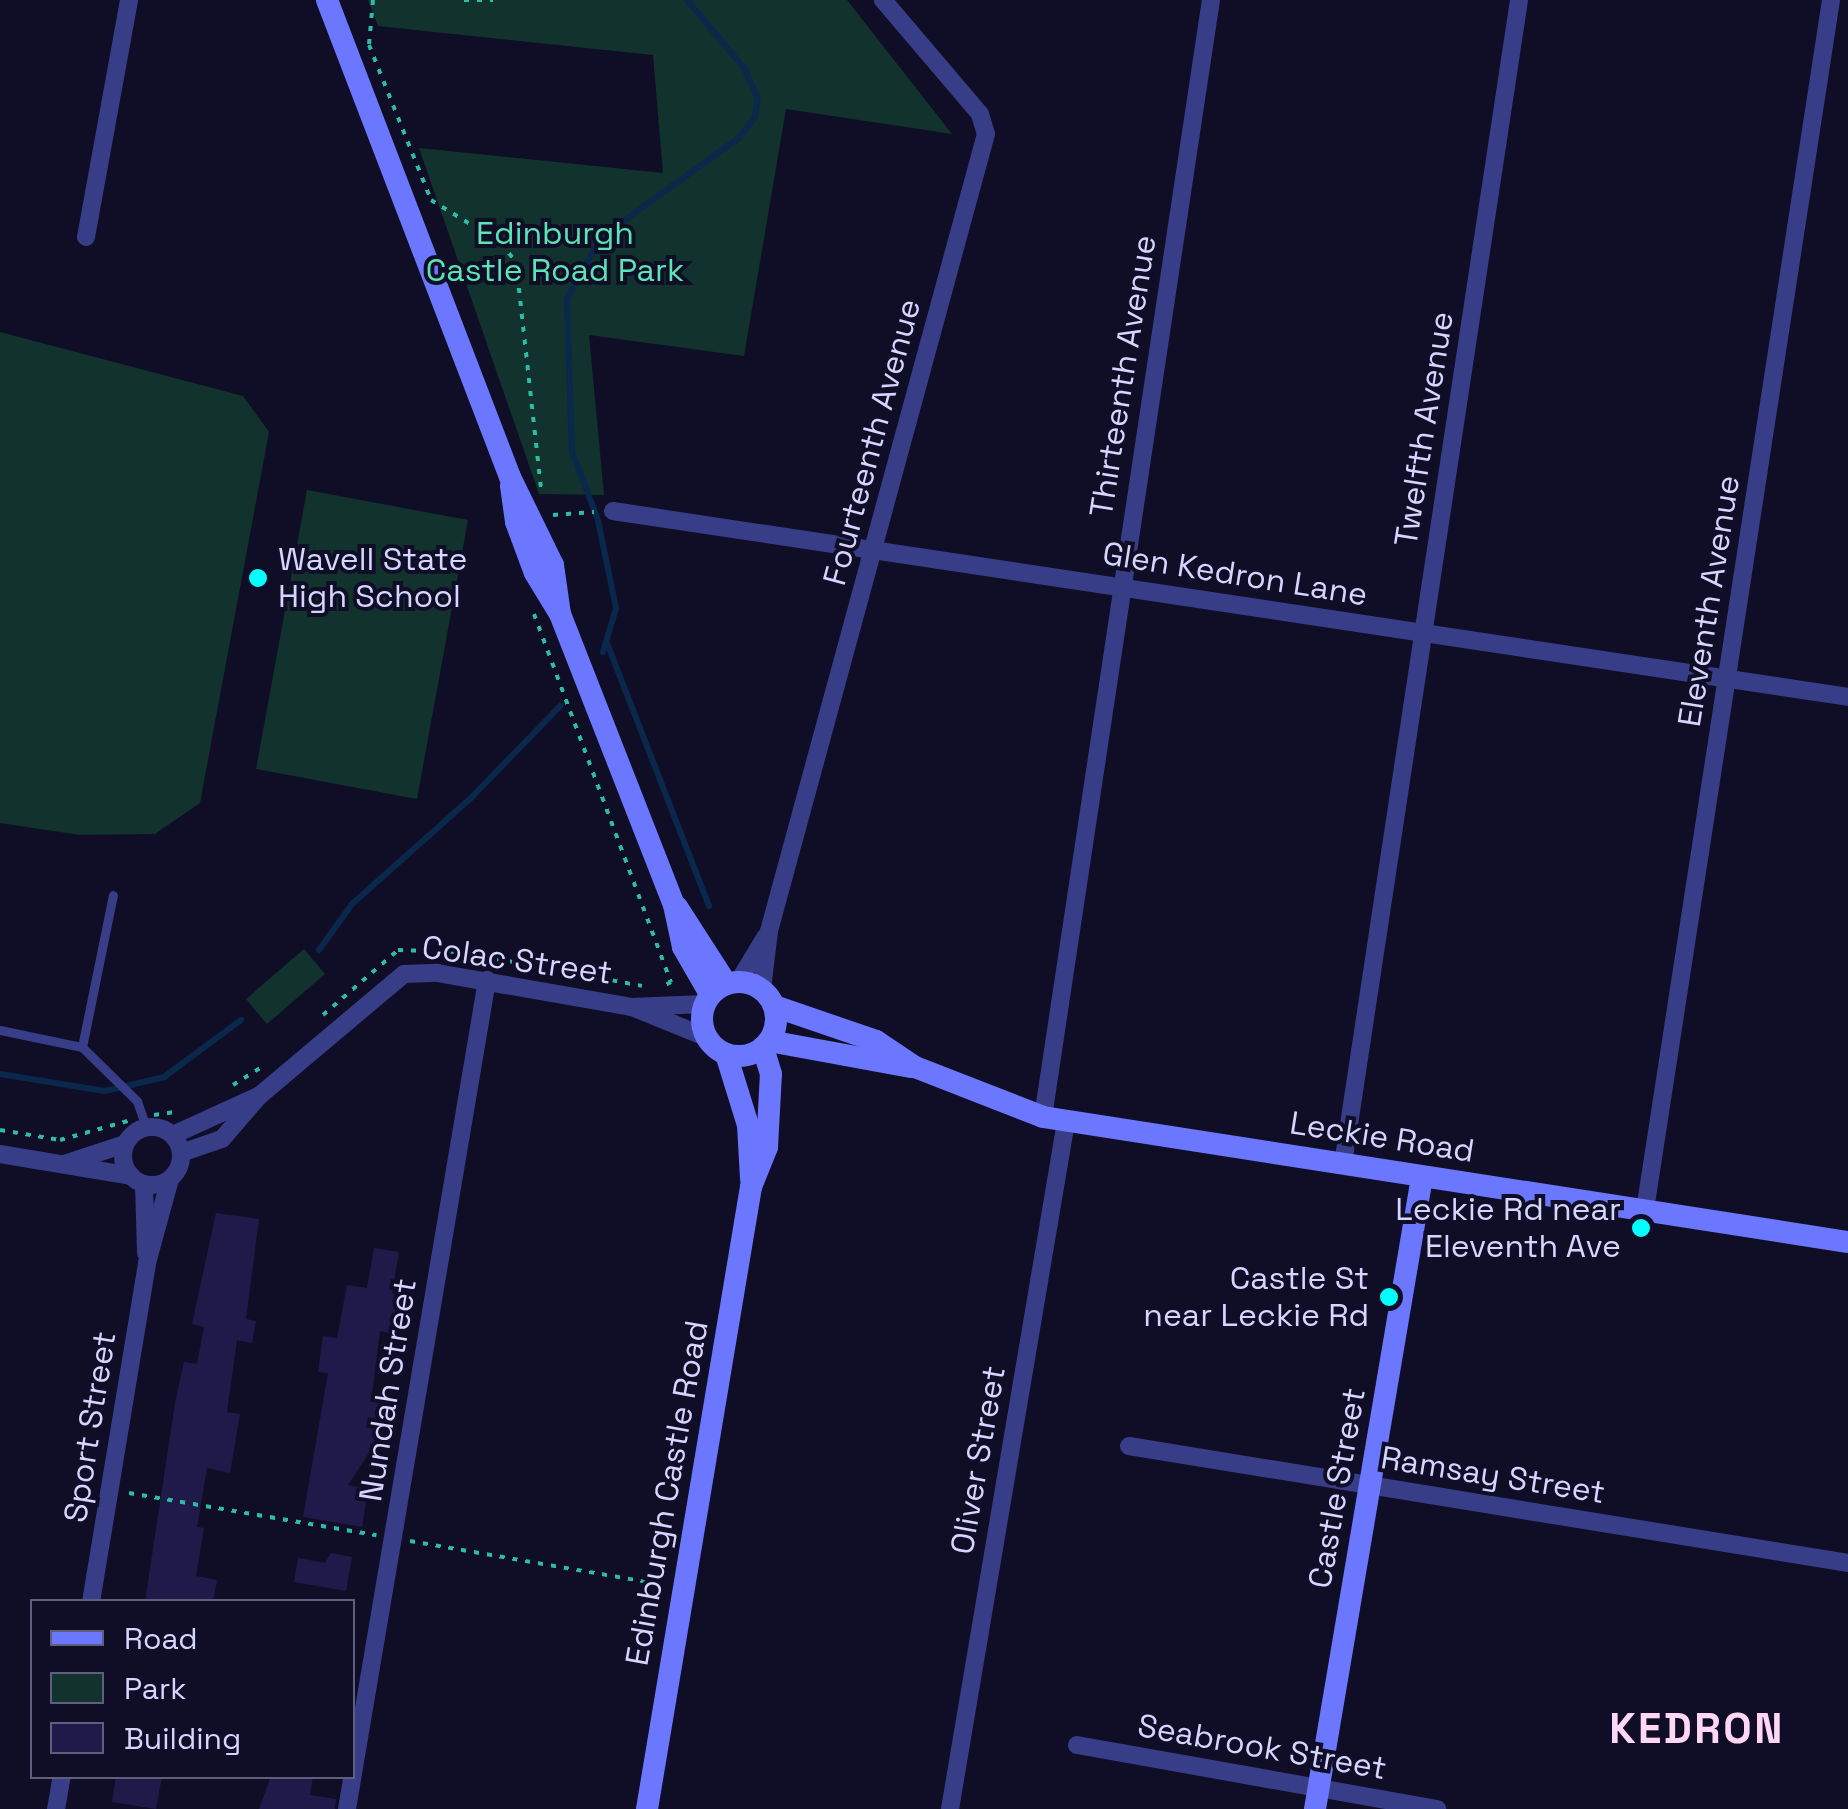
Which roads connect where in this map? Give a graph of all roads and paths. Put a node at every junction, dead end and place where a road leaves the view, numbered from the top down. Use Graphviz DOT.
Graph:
graph roads {
  1 [pos="129,0"];
  2 [pos="327,0"];
  3 [pos="373,0"];
  4 [pos="464,0"];
  5 [pos="493,0"];
  6 [pos="883,0"];
  7 [pos="1211,0"];
  8 [pos="1519,0"];
  9 [pos="1831,0"];
  10 [pos="86,237"];
  11 [pos="614,511"];
  12 [pos="552,515"];
  13 [pos="553,524"];
  14 [pos="874,549"];
  15 [pos="1122,586"];
  16 [pos="531,608"];
  17 [pos="1424,633"];
  18 [pos="1728,679"];
  19 [pos="1848,697"];
  20 [pos="113,895"];
  21 [pos="769,931"];
  22 [pos="487,980"];
  23 [pos="720,991"];
  24 [pos="768,997"];
  25 [pos="631,1006"];
  26 [pos="321,1016"];
  27 [pos="0,1030"];
  28 [pos="706,1036"];
  29 [pos="766,1044"];
  30 [pos="82,1047"];
  31 [pos="726,1054"];
  32 [pos="277,1057"];
  33 [pos="915,1067"];
  34 [pos="227,1088"];
  35 [pos="259,1096"];
  36 [pos="176,1111"];
  37 [pos="1054,1120"];
  38 [pos="144,1122"];
  39 [pos="0,1130"];
  40 [pos="172,1134"];
  41 [pos="126,1144"];
  42 [pos="181,1153"];
  43 [pos="0,1154"];
  44 [pos="64,1164"];
  45 [pos="1343,1164"];
  46 [pos="1422,1177"];
  47 [pos="170,1179"];
  48 [pos="137,1180"];
  49 [pos="752,1187"];
  50 [pos="1645,1210"];
  51 [pos="1848,1242"];
  52 [pos="147,1263"];
  53 [pos="1129,1446"];
  54 [pos="1370,1486"];
  55 [pos="1848,1563"];
  56 [pos="91,1599"];
  57 [pos="1077,1745"];
  58 [pos="355,1767"];
  59 [pos="61,1779"];
  60 [pos="353,1779"];
  61 [pos="1317,1798"];
  62 [pos="56,1809"];
  63 [pos="348,1809"];
  64 [pos="647,1809"];
  65 [pos="950,1809"];
  66 [pos="1437,1809"];
  1 -- 10 [label="street"];
  2 -- 23 [label="street"];
  3 -- 12 [label="path"];
  4 -- 5 [label="path"];
  6 -- 14 [label="street, Fourteenth Avenue"];
  7 -- 15 [label="street, Thirteenth Avenue"];
  8 -- 17 [label="street, Twelfth Avenue"];
  9 -- 18 [label="street, Eleventh Avenue"];
  11 -- 12 [label="path"];
  11 -- 14 [label="street, Glen Kedron Lane"];
  12 -- 13 [label="path"];
  14 -- 15 [label="street, Glen Kedron Lane"];
  14 -- 21 [label="street, Fourteenth Avenue"];
  15 -- 17 [label="street, Glen Kedron Lane"];
  15 -- 37 [label="street, Thirteenth Avenue"];
  16 -- 26 [label="path"];
  17 -- 18 [label="street, Glen Kedron Lane"];
  17 -- 45 [label="street, Twelfth Avenue"];
  18 -- 19 [label="street, Glen Kedron Lane"];
  18 -- 50 [label="street, Eleventh Avenue"];
  20 -- 30 [label="lane"];
  21 -- 23 [label="street, Fourteenth Avenue"];
  21 -- 24 [label="street, Fourteenth Avenue"];
  22 -- 25 [label="street, Colac Street"];
  22 -- 35 [label="street, Colac Street"];
  22 -- 58 [label="street, Nundah Street"];
  23 -- 24 [label="street"];
  23 -- 25 [label="street, Colac Street"];
  23 -- 28 [label="street"];
  24 -- 29 [label="street"];
  24 -- 33 [label="street, Leckie Road"];
  25 -- 28 [label="street, Colac Street"];
  27 -- 30 [label="lane"];
  28 -- 31 [label="street"];
  29 -- 31 [label="street"];
  29 -- 33 [label="street, Leckie Road"];
  29 -- 49 [label="street, Edinburgh Castle Road"];
  30 -- 38 [label="lane"];
  31 -- 49 [label="street, Edinburgh Castle Road"];
  32 -- 34 [label="path"];
  33 -- 37 [label="street, Leckie Road"];
  35 -- 40 [label="street, Colac Street"];
  35 -- 42 [label="street, Colac Street"];
  36 -- 38 [label="path"];
  37 -- 45 [label="street, Leckie Road"];
  37 -- 65 [label="street, Oliver Street"];
  38 -- 39 [label="path"];
  38 -- 40 [label="street"];
  38 -- 41 [label="street"];
  40 -- 42 [label="street"];
  41 -- 44 [label="street"];
  41 -- 48 [label="street"];
  42 -- 47 [label="street"];
  43 -- 44 [label="street"];
  44 -- 48 [label="street"];
  45 -- 46 [label="street, Leckie Road"];
  46 -- 50 [label="street, Leckie Road"];
  46 -- 54 [label="street, Castle Street"];
  47 -- 48 [label="street"];
  47 -- 52 [label="street, Sport Street"];
  48 -- 52 [label="street, Sport Street"];
  49 -- 64 [label="street, Edinburgh Castle Road"];
  50 -- 51 [label="street, Leckie Road"];
  52 -- 56 [label="street, Sport Street"];
  53 -- 54 [label="street, Ramsay Street"];
  54 -- 55 [label="street, Ramsay Street"];
  54 -- 61 [label="street, Castle Street"];
  57 -- 61 [label="street, Seabrook Street"];
  59 -- 62 [label="street"];
  60 -- 63 [label="street, Nundah Street"];
  61 -- 66 [label="street, Seabrook Street"];
}
